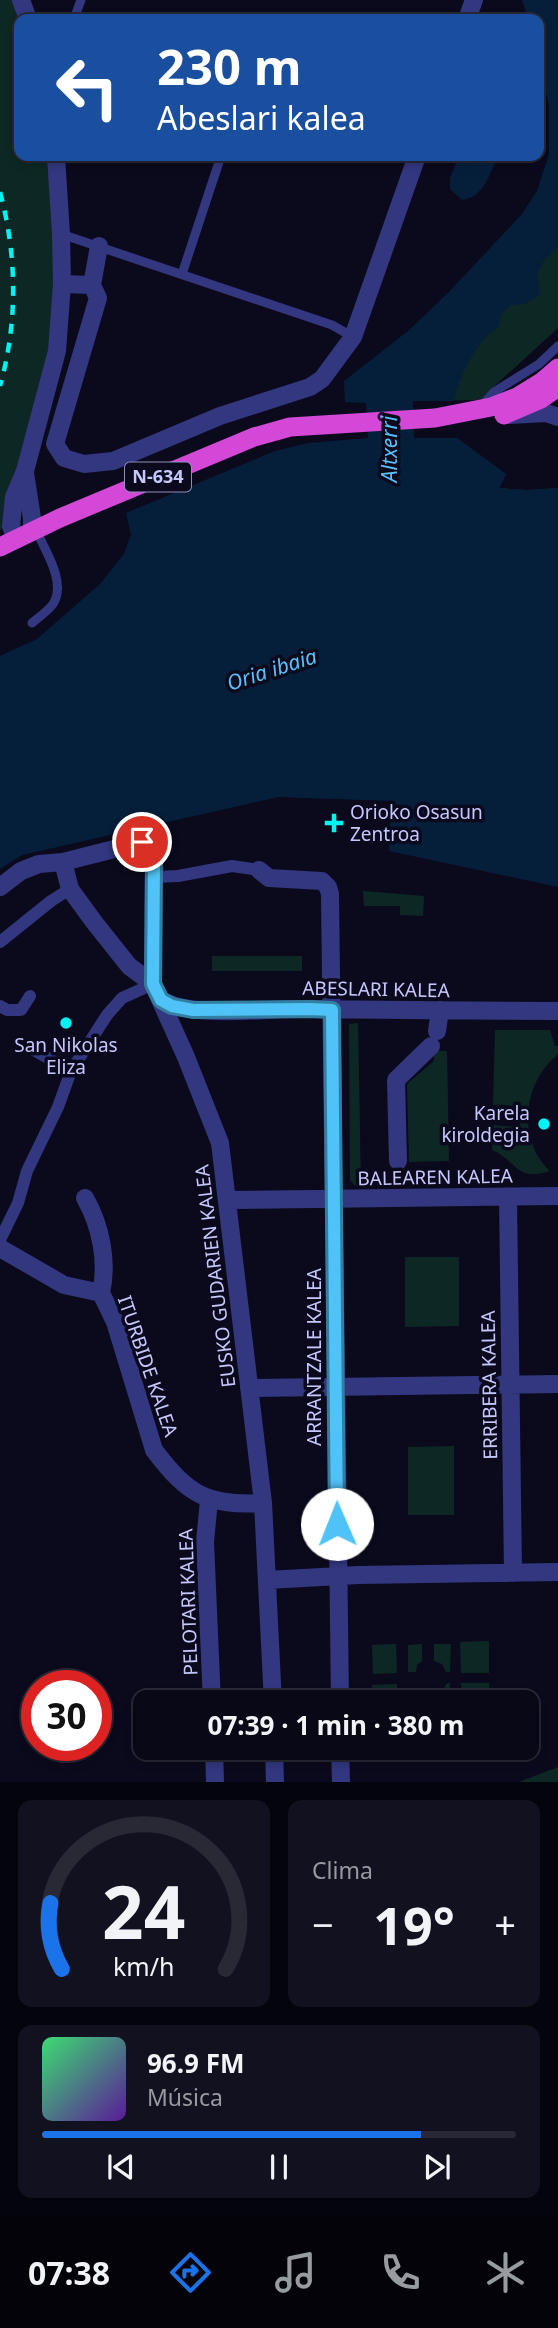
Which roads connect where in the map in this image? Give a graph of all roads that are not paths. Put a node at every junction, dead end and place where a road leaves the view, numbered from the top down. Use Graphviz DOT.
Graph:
graph roads {
  1 [pos="56,161"];
  2 [pos="219,161"];
  3 [pos="415,161"];
  4 [pos="61,234"];
  5 [pos="99,246"];
  6 [pos="182,274"];
  7 [pos="62,284"];
  8 [pos="92,285"];
  9 [pos="353,337"];
  10 [pos="558,346"];
  11 [pos="558,368"];
  12 [pos="558,386"];
  13 [pos="517,397"];
  14 [pos="480,409"];
  15 [pos="506,415"];
  16 [pos="558,417"];
  17 [pos="435,418"];
  18 [pos="25,471"];
  19 [pos="28,493"];
  20 [pos="60,519"];
  21 [pos="21,537"];
  22 [pos="33,623"];
  23 [pos="63,862"];
  24 [pos="259,870"];
  25 [pos="155,877"];
  26 [pos="0,887"];
  27 [pos="70,889"];
  28 [pos="0,942"];
  29 [pos="157,992"];
  30 [pos="30,996"];
  31 [pos="0,1006"];
  32 [pos="193,1010"];
  33 [pos="332,1010"];
  34 [pos="440,1010"];
  35 [pos="558,1011"];
  36 [pos="177,1037"];
  37 [pos="25,1045"];
  38 [pos="71,1071"];
  39 [pos="398,1161"];
  40 [pos="558,1196"];
  41 [pos="85,1198"];
  42 [pos="508,1198"];
  43 [pos="334,1199"];
  44 [pos="228,1200"];
  45 [pos="0,1240"];
  46 [pos="0,1248"];
  47 [pos="101,1293"];
  48 [pos="510,1384"];
  49 [pos="558,1384"];
  50 [pos="335,1386"];
  51 [pos="249,1388"];
  52 [pos="209,1500"];
  53 [pos="263,1503"];
  54 [pos="558,1572"];
  55 [pos="513,1573"];
  56 [pos="338,1576"];
  57 [pos="267,1580"];
  58 [pos="211,1690"];
  59 [pos="272,1690"];
  60 [pos="340,1690"];
  61 [pos="214,1760"];
  62 [pos="274,1760"];
  63 [pos="341,1760"];
  64 [pos="215,1782"];
  65 [pos="275,1782"];
  66 [pos="341,1782"];
  1 -- 4 [label="street"];
  2 -- 6 [label="lane"];
  3 -- 9 [label="street"];
  4 -- 5 [label="lane"];
  4 -- 7 [label="street"];
  5 -- 6 [label="lane"];
  5 -- 8 [label="street"];
  6 -- 9 [label="lane"];
  7 -- 8 [label="street"];
  7 -- 18 [label="street"];
  8 -- 9 [label="street"];
  10 -- 14 [label="lane"];
  11 -- 13 [label="highway, N-634"];
  12 -- 13 [label="street"];
  12 -- 15 [label="highway, N-634"];
  13 -- 14 [label="highway, N-634"];
  14 -- 17 [label="highway, N-634"];
  15 -- 16 [label="street"];
  15 -- 17 [label="highway, N-634"];
  17 -- 20 [label="highway, N-634"];
  18 -- 19 [label="street"];
  18 -- 21 [label="street"];
  19 -- 20 [label="street"];
  19 -- 21 [label="street"];
  20 -- 21 [label="highway, N-634"];
  21 -- 22 [label="lane"];
  23 -- 25 [label="street"];
  23 -- 26 [label="street"];
  23 -- 27 [label="street"];
  24 -- 25 [label="street"];
  24 -- 33 [label="street, ARRANTZALE KALEA"];
  25 -- 29 [label="street"];
  27 -- 28 [label="street"];
  27 -- 29 [label="street, EUSKO GUDARIEN KALEA"];
  29 -- 32 [label="street, ABESLARI KALEA"];
  29 -- 36 [label="street, EUSKO GUDARIEN KALEA"];
  29 -- 38 [label="street"];
  30 -- 31 [label="street"];
  32 -- 33 [label="street, ABESLARI KALEA"];
  32 -- 36 [label="street"];
  33 -- 34 [label="street, ABESLARI KALEA"];
  33 -- 43 [label="street, ARRANTZALE KALEA"];
  34 -- 35 [label="street, ABESLARI KALEA"];
  34 -- 39 [label="street"];
  36 -- 44 [label="street, EUSKO GUDARIEN KALEA"];
  37 -- 38 [label="street"];
  38 -- 45 [label="street"];
  40 -- 42 [label="street, BALEAREN KALEA"];
  41 -- 47 [label="street, ITURBIDE KALEA"];
  42 -- 43 [label="street, BALEAREN KALEA"];
  42 -- 48 [label="street, ERRIBERA KALEA"];
  43 -- 44 [label="street, BALEAREN KALEA"];
  43 -- 50 [label="street, ARRANTZALE KALEA"];
  44 -- 51 [label="street, EUSKO GUDARIEN KALEA"];
  46 -- 47 [label="street, ITURBIDE KALEA"];
  47 -- 52 [label="street, ITURBIDE KALEA"];
  48 -- 49 [label="street"];
  48 -- 50 [label="street"];
  48 -- 55 [label="street, ERRIBERA KALEA"];
  50 -- 51 [label="street"];
  50 -- 56 [label="street, ARRANTZALE KALEA"];
  51 -- 53 [label="street, EUSKO GUDARIEN KALEA"];
  52 -- 53 [label="street, ITURBIDE KALEA"];
  52 -- 58 [label="street, PELOTARI KALEA"];
  53 -- 57 [label="street, EUSKO GUDARIEN KALEA"];
  54 -- 55 [label="street"];
  55 -- 56 [label="street"];
  56 -- 57 [label="street"];
  56 -- 60 [label="street, ARRANTZALE KALEA"];
  57 -- 59 [label="street, EUSKO GUDARIEN KALEA"];
  61 -- 64 [label="street"];
  62 -- 65 [label="street"];
  63 -- 66 [label="street"];
}
